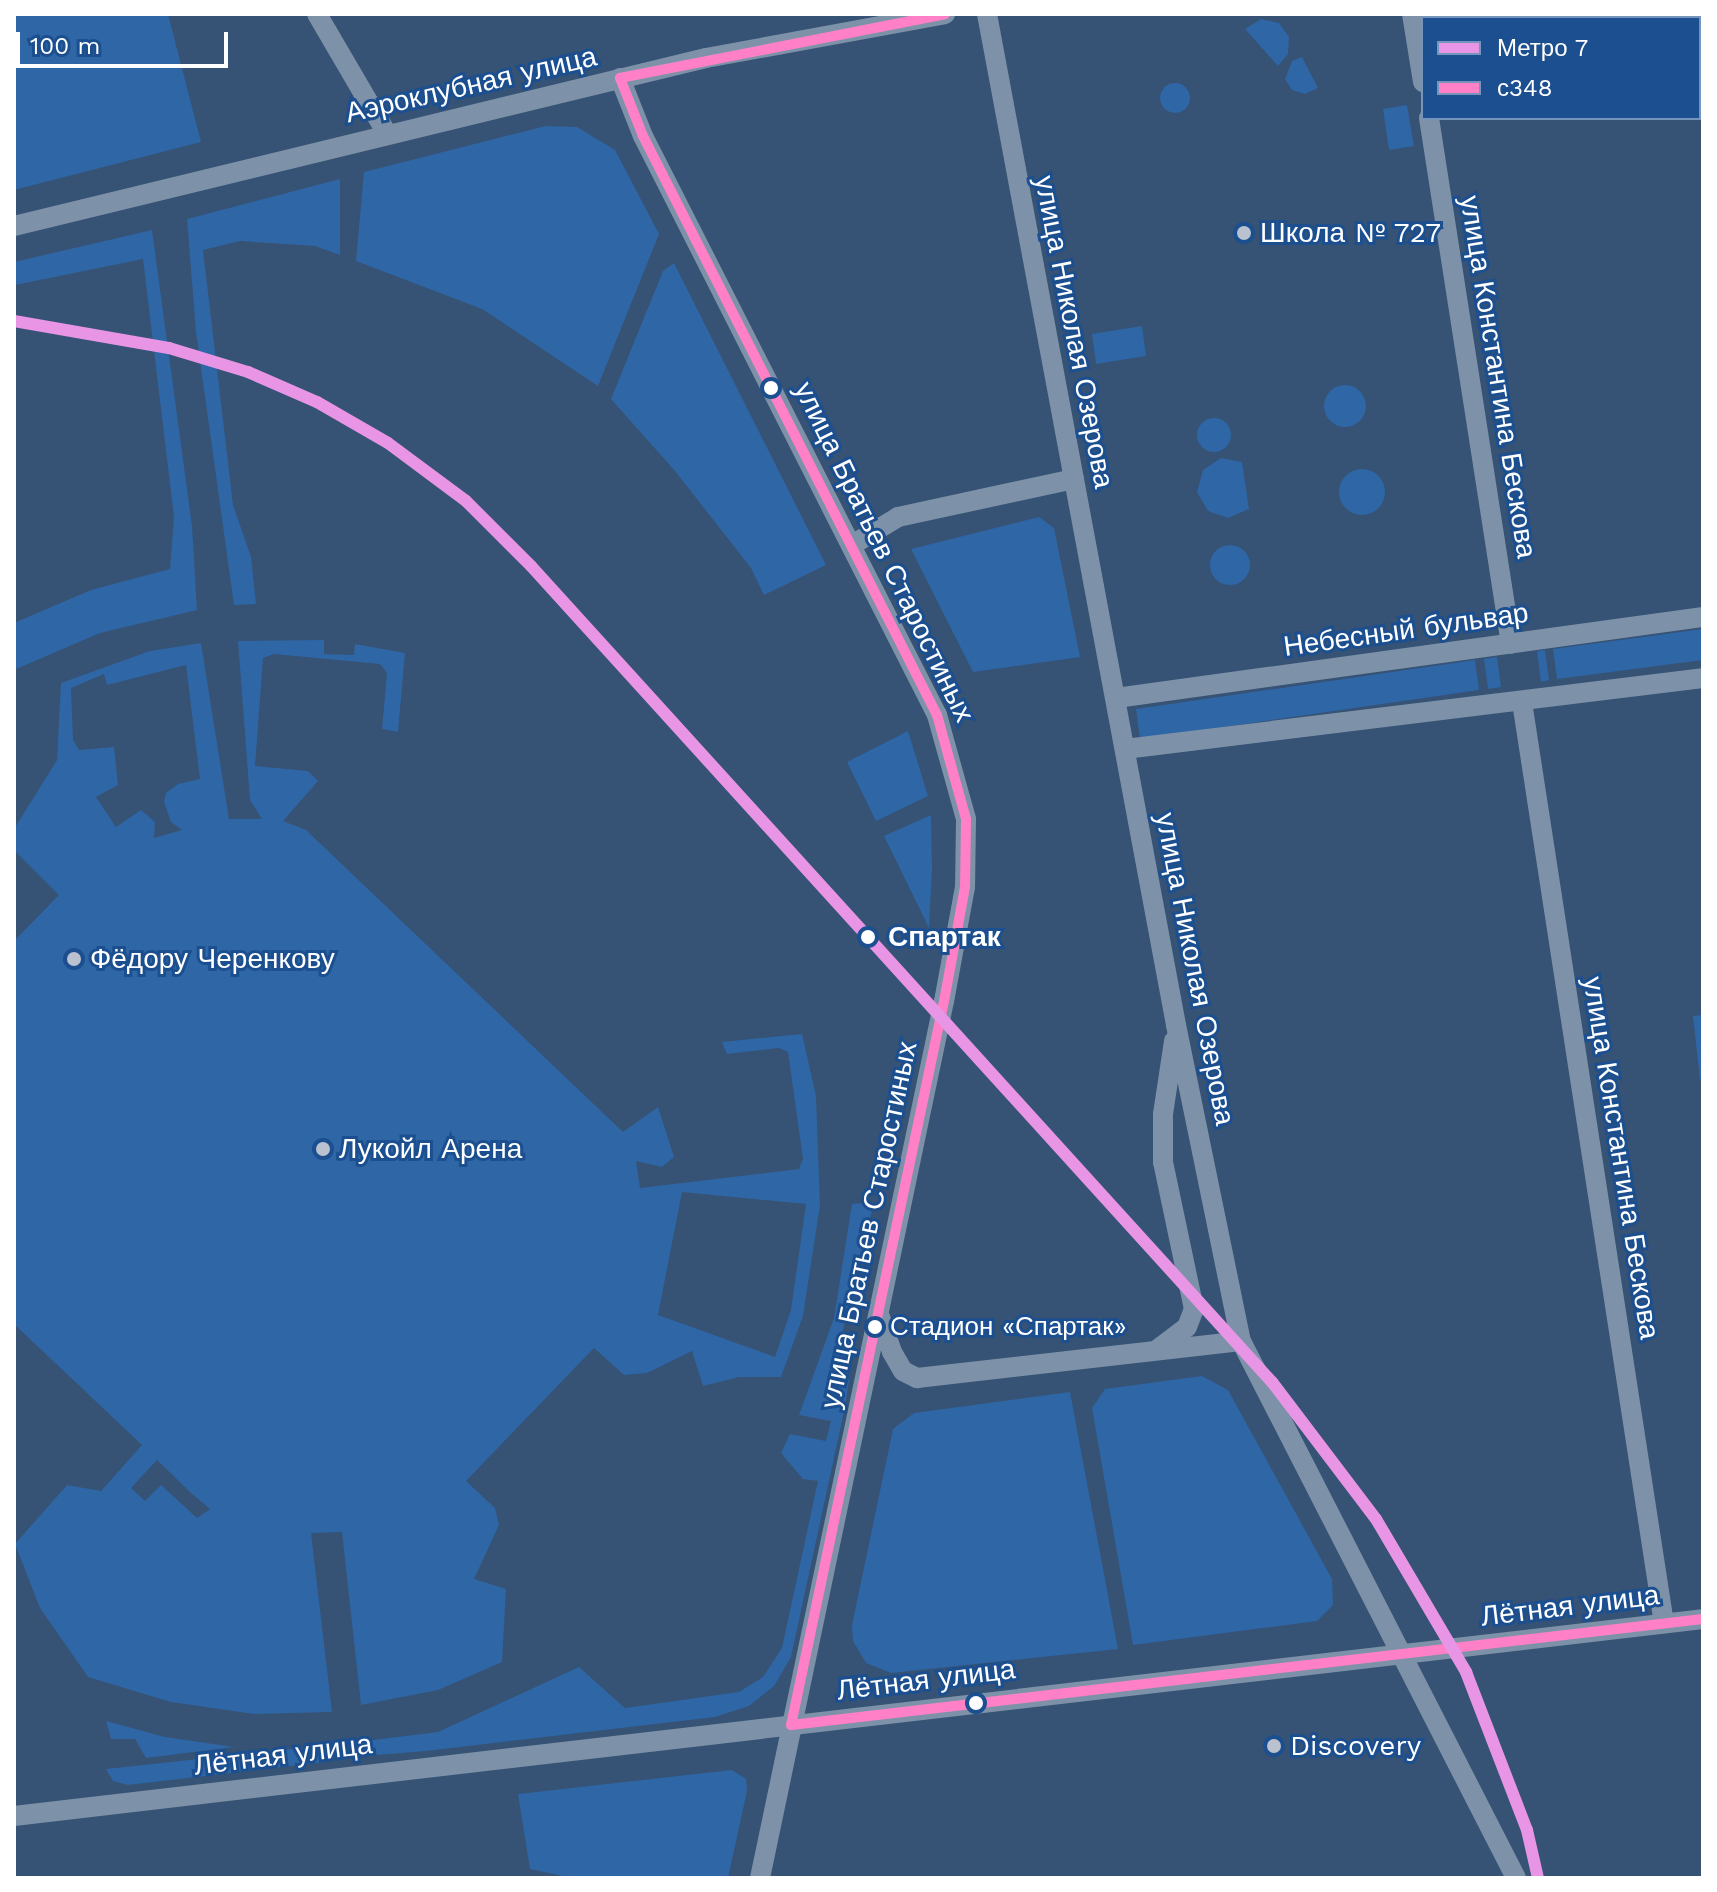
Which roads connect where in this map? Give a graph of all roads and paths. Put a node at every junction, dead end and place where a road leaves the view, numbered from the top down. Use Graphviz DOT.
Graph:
graph roads {
  1 [pos="317,14"];
  2 [pos="945,14"];
  3 [pos="987,14"];
  4 [pos="1412,14"];
  5 [pos="1421,70"];
  6 [pos="620,78"];
  7 [pos="1429,120"];
  8 [pos="387,134"];
  9 [pos="14,226"];
  10 [pos="1074,479"];
  11 [pos="852,545"];
  12 [pos="1703,617"];
  13 [pos="1511,644"];
  14 [pos="1703,678"];
  15 [pos="1116,698"];
  16 [pos="1522,702"];
  17 [pos="1125,749"];
  18 [pos="1176,1025"];
  19 [pos="879,1313"];
  20 [pos="1241,1341"];
  21 [pos="1156,1351"];
  22 [pos="1703,1619"];
  23 [pos="1664,1623"];
  24 [pos="1399,1655"];
  25 [pos="791,1725"];
  26 [pos="14,1816"];
  27 [pos="760,1878"];
  28 [pos="1516,1878"];
  1 -- 8 [label="street"];
  2 -- 6 [label="street, Аэроклубная улица"];
  3 -- 10 [label="street, улица Николая Озерова"];
  4 -- 5 [label="street"];
  6 -- 8 [label="street, Аэроклубная улица"];
  6 -- 11 [label="street, улица Братьев Старостиных"];
  7 -- 13 [label="street, улица Константина Бескова"];
  8 -- 9 [label="street, Аэроклубная улица"];
  10 -- 11 [label="street"];
  10 -- 15 [label="street, улица Николая Озерова"];
  11 -- 19 [label="street, улица Братьев Старостиных"];
  12 -- 13 [label="street, Небесный бульвар"];
  13 -- 15 [label="street, Небесный бульвар"];
  14 -- 16 [label="street"];
  15 -- 17 [label="street, улица Николая Озерова"];
  16 -- 17 [label="street"];
  16 -- 23 [label="street, улица Константина Бескова"];
  17 -- 18 [label="street, улица Николая Озерова"];
  18 -- 20 [label="street, улица Николая Озерова"];
  18 -- 21 [label="street"];
  19 -- 21 [label="street"];
  19 -- 25 [label="street, улица Братьев Старостиных"];
  20 -- 21 [label="street"];
  20 -- 24 [label="street, улица Николая Озерова"];
  22 -- 23 [label="street, Лётная улица"];
  23 -- 24 [label="street, Лётная улица"];
  24 -- 25 [label="street, Лётная улица"];
  24 -- 28 [label="street, улица Николая Озерова"];
  25 -- 26 [label="street, Лётная улица"];
  25 -- 27 [label="street, улица Братьев Старостиных"];
}
